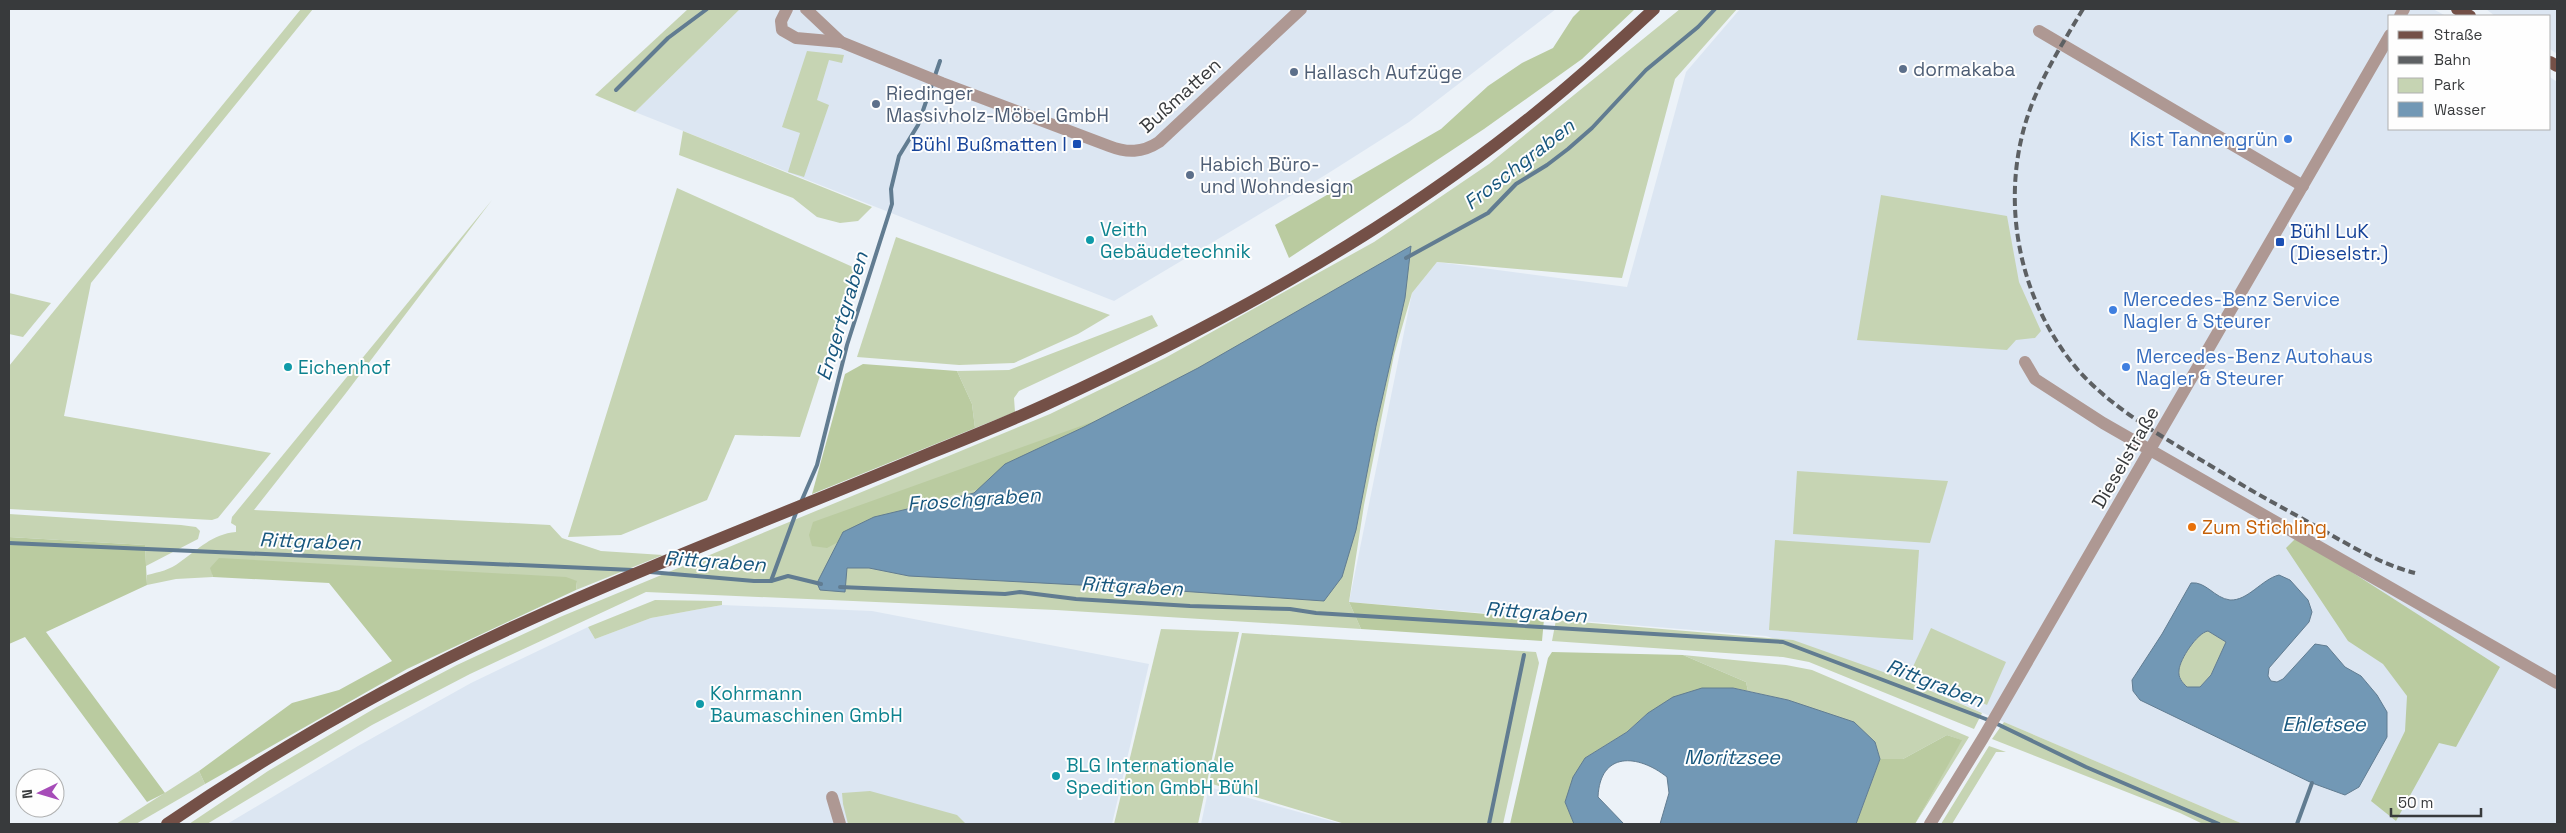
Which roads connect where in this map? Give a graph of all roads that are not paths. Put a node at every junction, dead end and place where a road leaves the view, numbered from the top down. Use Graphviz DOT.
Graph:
graph roads {
  1 [pos="787,9"];
  2 [pos="806,9"];
  3 [pos="1301,9"];
  4 [pos="1654,9"];
  5 [pos="2457,9"];
  6 [pos="2468,15"];
  7 [pos="2039,31"];
  8 [pos="2388,38"];
  9 [pos="841,42"];
  10 [pos="2303,186"];
  11 [pos="2025,362"];
  12 [pos="2152,449"];
  13 [pos="2557,683"];
  14 [pos="832,797"];
  15 [pos="167,824"];
  16 [pos="840,824"];
  17 [pos="1930,824"];
  1 -- 9 [label="street, Bußmatten"];
  2 -- 9 [label="street, Bußmatten"];
  3 -- 9 [label="street, Bußmatten"];
  4 -- 15 [label="main road"];
  5 -- 6 [label="main road"];
  7 -- 10 [label="street"];
  8 -- 10 [label="street, Dieselstraße"];
  10 -- 12 [label="street, Dieselstraße"];
  11 -- 12 [label="street"];
  12 -- 13 [label="street"];
  12 -- 17 [label="street, Dieselstraße"];
  14 -- 16 [label="street"];
}
